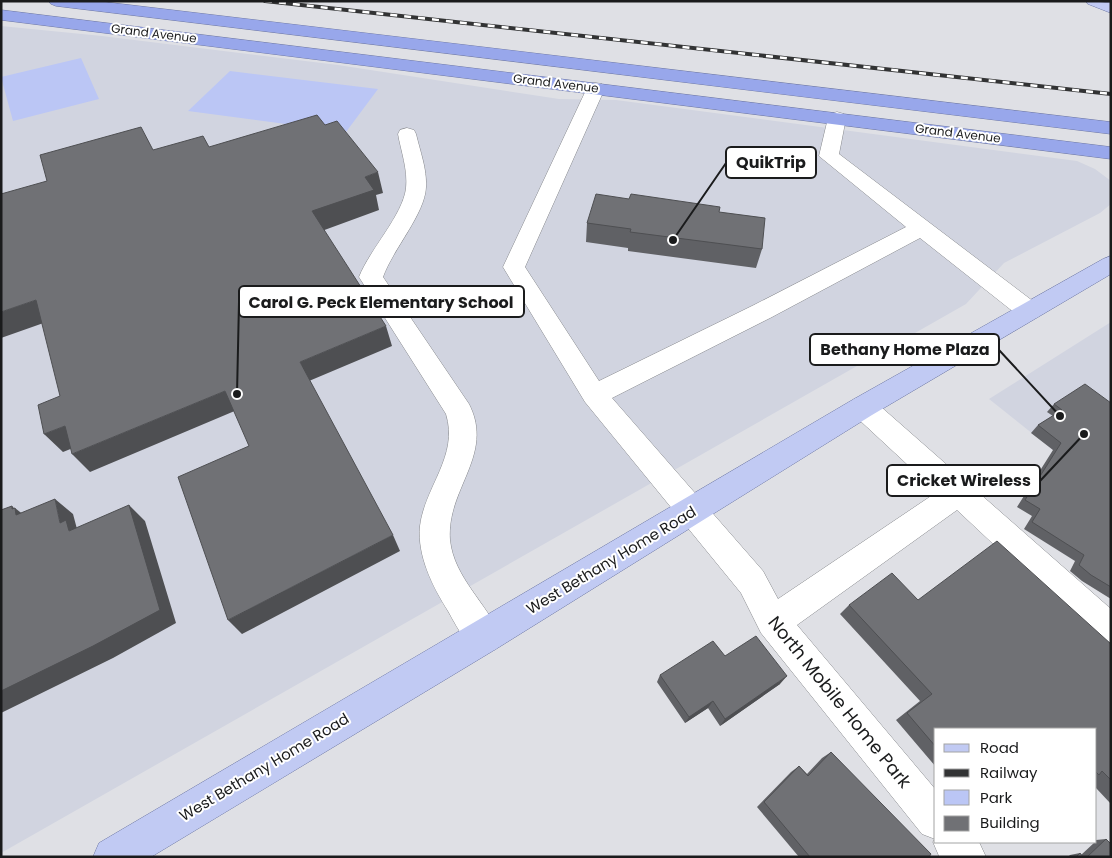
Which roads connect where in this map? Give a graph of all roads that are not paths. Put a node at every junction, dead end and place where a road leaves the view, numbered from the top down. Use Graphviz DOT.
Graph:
graph roads {
  1 [pos="56,1"];
  2 [pos="1093,1"];
  3 [pos="1111,8"];
  4 [pos="1,15"];
  5 [pos="596,88"];
  6 [pos="836,118"];
  7 [pos="1111,128"];
  8 [pos="407,134"];
  9 [pos="1031,143"];
  10 [pos="1111,152"];
  11 [pos="1111,168"];
  12 [pos="921,228"];
  13 [pos="1111,264"];
  14 [pos="1028,311"];
  15 [pos="594,395"];
  16 [pos="863,407"];
  17 [pos="958,494"];
  18 [pos="691,512"];
  19 [pos="773,622"];
  20 [pos="1111,631"];
  21 [pos="484,637"];
  22 [pos="934,818"];
  23 [pos="955,843"];
  24 [pos="112,857"];
  25 [pos="966,857"];
  1 -- 7 [label="highway, Grand Avenue"];
  2 -- 3 [label="main road"];
  4 -- 5 [label="highway, Grand Avenue"];
  5 -- 6 [label="highway, Grand Avenue"];
  5 -- 15 [label="lane, North Mobile Home Park"];
  6 -- 9 [label="highway, Grand Avenue"];
  6 -- 12 [label="lane"];
  8 -- 21 [label="lane"];
  9 -- 10 [label="highway, Grand Avenue"];
  9 -- 11 [label="highway"];
  12 -- 14 [label="lane"];
  12 -- 15 [label="lane"];
  13 -- 14 [label="main road, West Bethany Home Road"];
  14 -- 16 [label="main road, West Bethany Home Road"];
  15 -- 18 [label="lane, North Mobile Home Park"];
  16 -- 17 [label="lane"];
  16 -- 18 [label="main road, West Bethany Home Road"];
  17 -- 19 [label="lane"];
  17 -- 20 [label="lane"];
  18 -- 19 [label="lane, North Mobile Home Park"];
  18 -- 21 [label="main road, West Bethany Home Road"];
  19 -- 22 [label="lane, North Mobile Home Park"];
  21 -- 24 [label="main road, West Bethany Home Road"];
  23 -- 25 [label="lane"];
}
